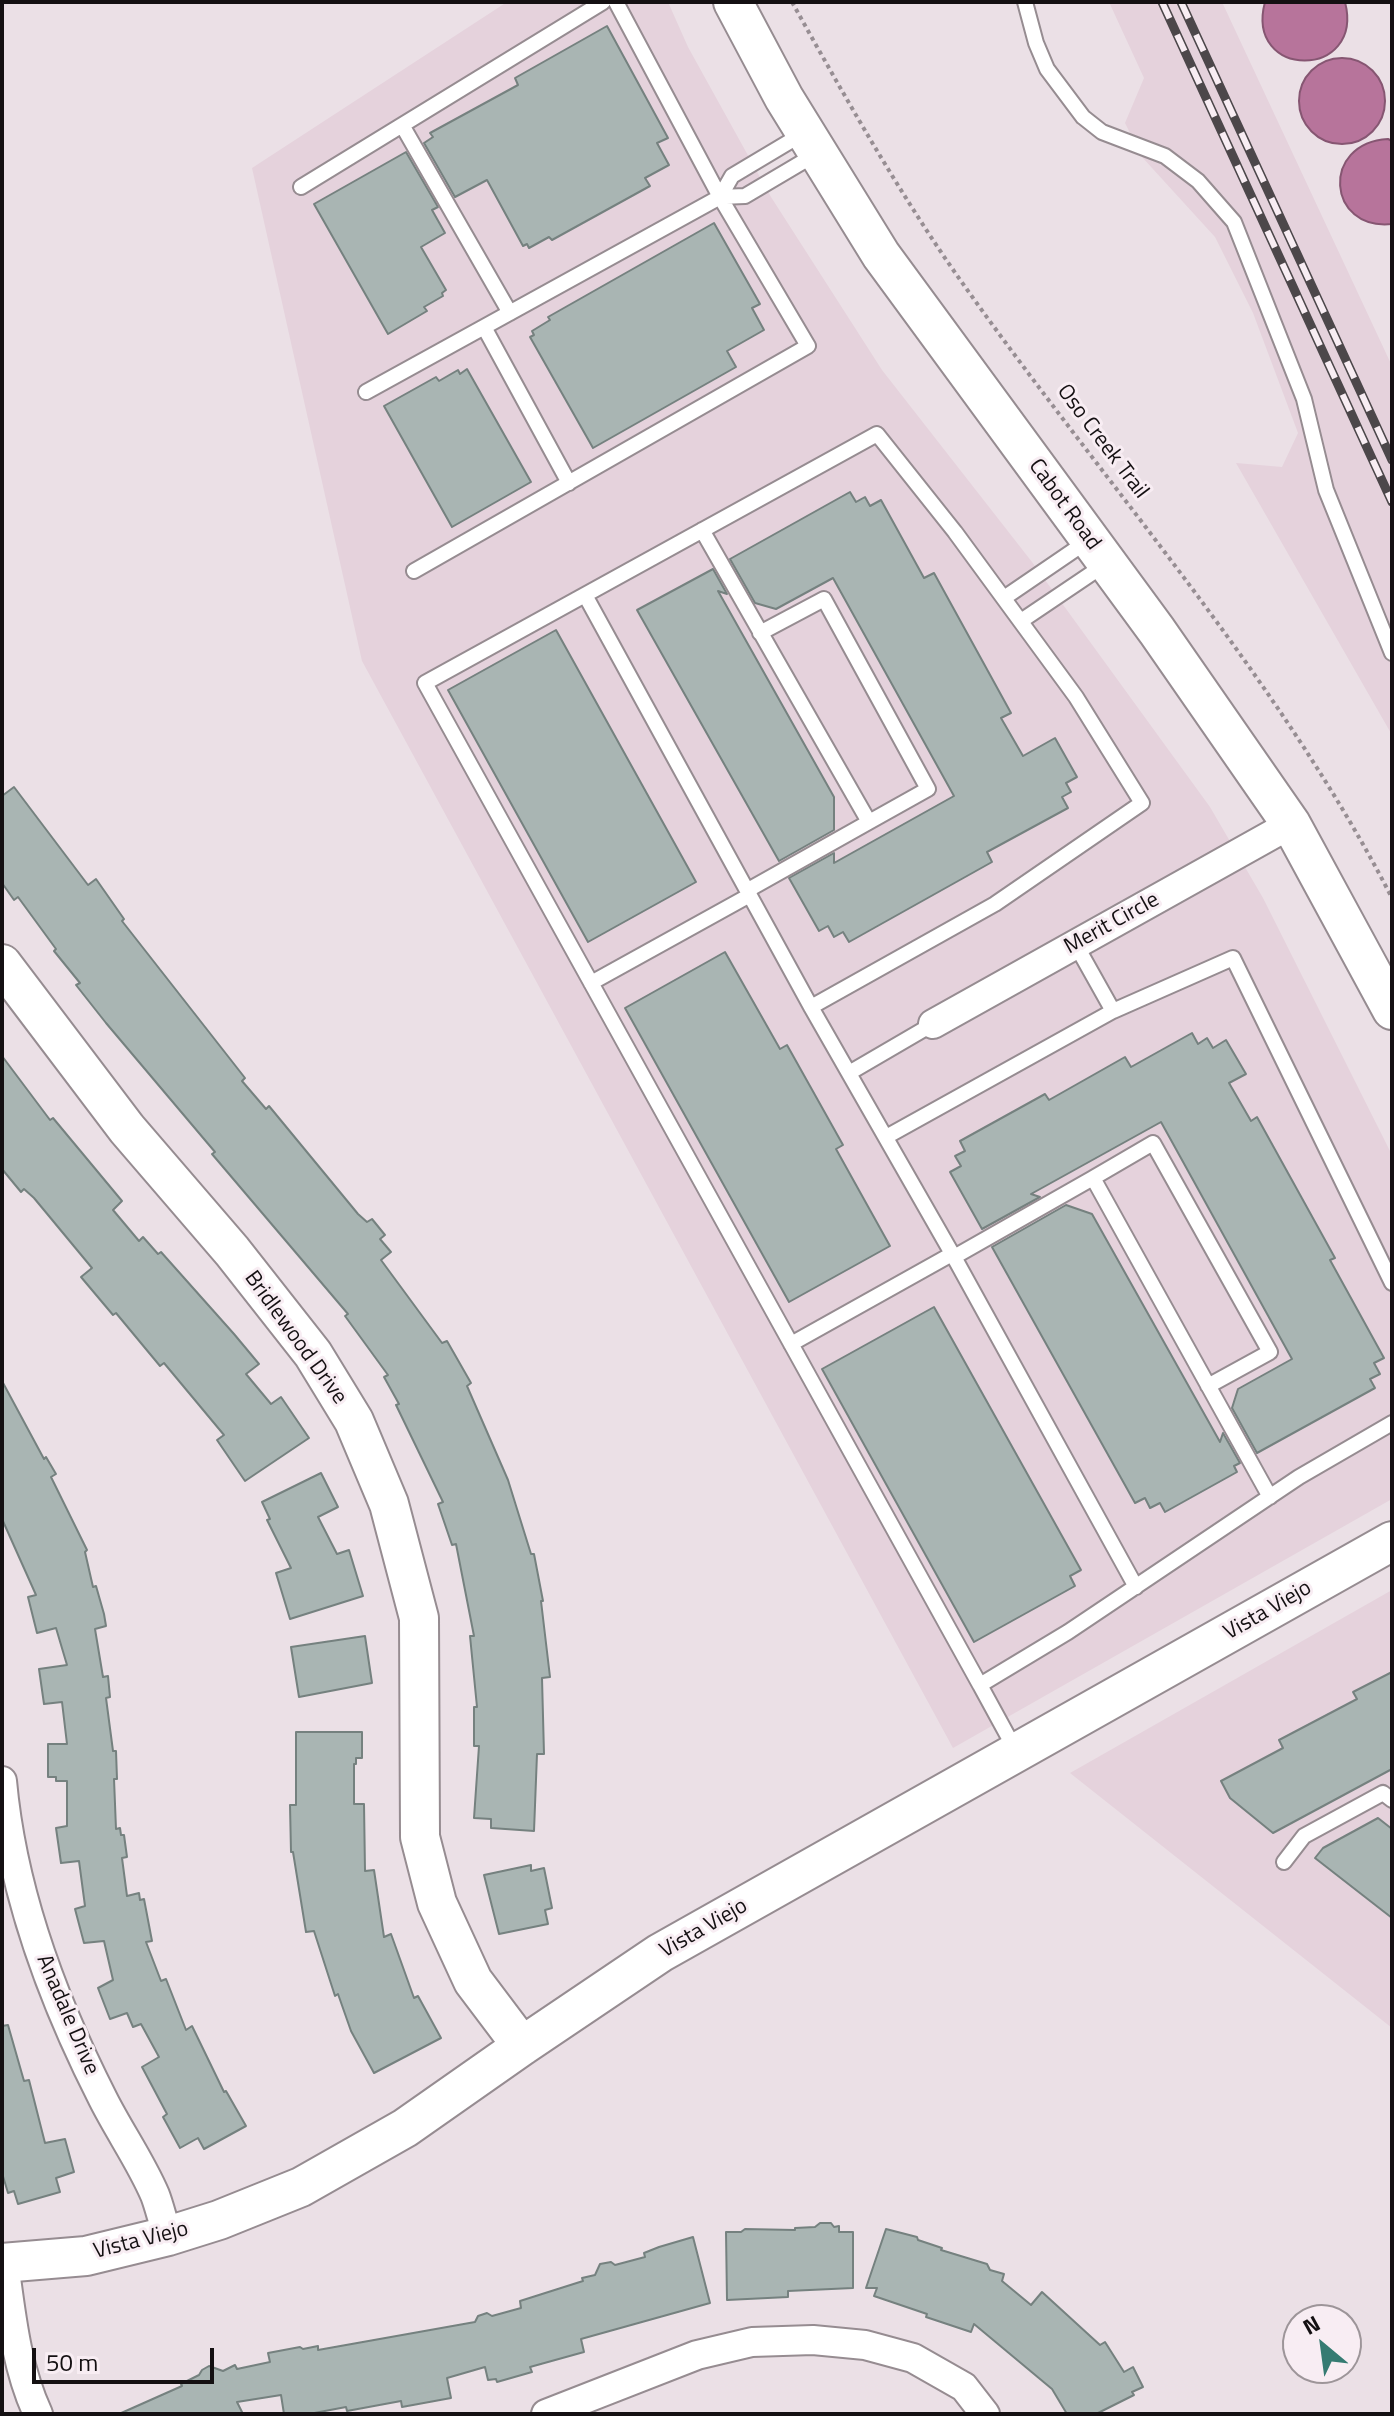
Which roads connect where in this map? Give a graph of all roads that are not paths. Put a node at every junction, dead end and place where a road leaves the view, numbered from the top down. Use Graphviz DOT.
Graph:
graph roads {
  1 [pos="603,2"];
  2 [pos="616,2"];
  3 [pos="733,2"];
  4 [pos="1025,2"];
  5 [pos="402,125"];
  6 [pos="812,143"];
  7 [pos="301,187"];
  8 [pos="720,197"];
  9 [pos="510,313"];
  10 [pos="484,327"];
  11 [pos="366,392"];
  12 [pos="569,483"];
  13 [pos="702,530"];
  14 [pos="1098,551"];
  15 [pos="414,571"];
  16 [pos="585,595"];
  17 [pos="1004,598"];
  18 [pos="1021,621"];
  19 [pos="760,633"];
  20 [pos="1392,653"];
  21 [pos="869,822"];
  22 [pos="1291,824"];
  23 [pos="749,892"];
  24 [pos="1076,945"];
  25 [pos="2,964"];
  26 [pos="591,983"];
  27 [pos="811,1007"];
  28 [pos="1392,1010"];
  29 [pos="1113,1011"];
  30 [pos="933,1024"];
  31 [pos="849,1073"];
  32 [pos="886,1137"];
  33 [pos="1093,1178"];
  34 [pos="953,1256"];
  35 [pos="1392,1283"];
  36 [pos="791,1344"];
  37 [pos="1208,1386"];
  38 [pos="1392,1423"];
  39 [pos="1270,1497"];
  40 [pos="1392,1541"];
  41 [pos="1136,1587"];
  42 [pos="980,1685"];
  43 [pos="1017,1753"];
  44 [pos="2,1781"];
  45 [pos="1389,1794"];
  46 [pos="1284,1862"];
  47 [pos="522,2046"];
  48 [pos="168,2236"];
  49 [pos="3,2263"];
  50 [pos="38,2414"];
  51 [pos="546,2414"];
  52 [pos="985,2414"];
  1 -- 5 [label="lane"];
  2 -- 8 [label="lane"];
  3 -- 6 [label="street, Cabot Road"];
  4 -- 20 [label="lane"];
  5 -- 7 [label="lane"];
  5 -- 9 [label="lane"];
  6 -- 8 [label="lane"];
  6 -- 8 [label="lane"];
  6 -- 14 [label="street, Cabot Road"];
  8 -- 9 [label="lane"];
  8 -- 12 [label="lane"];
  9 -- 10 [label="lane"];
  10 -- 11 [label="lane"];
  10 -- 12 [label="lane"];
  12 -- 15 [label="lane"];
  13 -- 16 [label="lane"];
  13 -- 17 [label="lane"];
  13 -- 19 [label="lane"];
  14 -- 17 [label="lane"];
  14 -- 18 [label="lane"];
  14 -- 22 [label="street, Cabot Road"];
  16 -- 23 [label="lane"];
  16 -- 26 [label="lane"];
  17 -- 18 [label="lane"];
  18 -- 27 [label="lane"];
  19 -- 21 [label="lane"];
  19 -- 21 [label="lane"];
  21 -- 23 [label="lane"];
  22 -- 24 [label="street, Merit Circle"];
  22 -- 28 [label="street, Cabot Road"];
  23 -- 26 [label="lane"];
  23 -- 27 [label="lane"];
  24 -- 29 [label="lane"];
  24 -- 30 [label="street, Merit Circle"];
  25 -- 47 [label="street, Bridlewood Drive"];
  26 -- 36 [label="lane"];
  27 -- 31 [label="lane"];
  29 -- 32 [label="lane"];
  29 -- 35 [label="lane"];
  30 -- 31 [label="lane"];
  31 -- 32 [label="lane"];
  32 -- 34 [label="lane"];
  33 -- 34 [label="lane"];
  33 -- 37 [label="lane"];
  33 -- 37 [label="lane"];
  34 -- 36 [label="lane"];
  34 -- 41 [label="lane"];
  36 -- 42 [label="lane"];
  37 -- 39 [label="lane"];
  38 -- 39 [label="lane"];
  39 -- 41 [label="lane"];
  40 -- 43 [label="street, Vista Viejo"];
  41 -- 42 [label="lane"];
  42 -- 43 [label="lane"];
  43 -- 47 [label="street, Vista Viejo"];
  44 -- 48 [label="street, Anadale Drive"];
  45 -- 46 [label="lane"];
  47 -- 48 [label="street, Vista Viejo"];
  48 -- 49 [label="street, Vista Viejo"];
  49 -- 50 [label="street"];
  51 -- 52 [label="street"];
}
